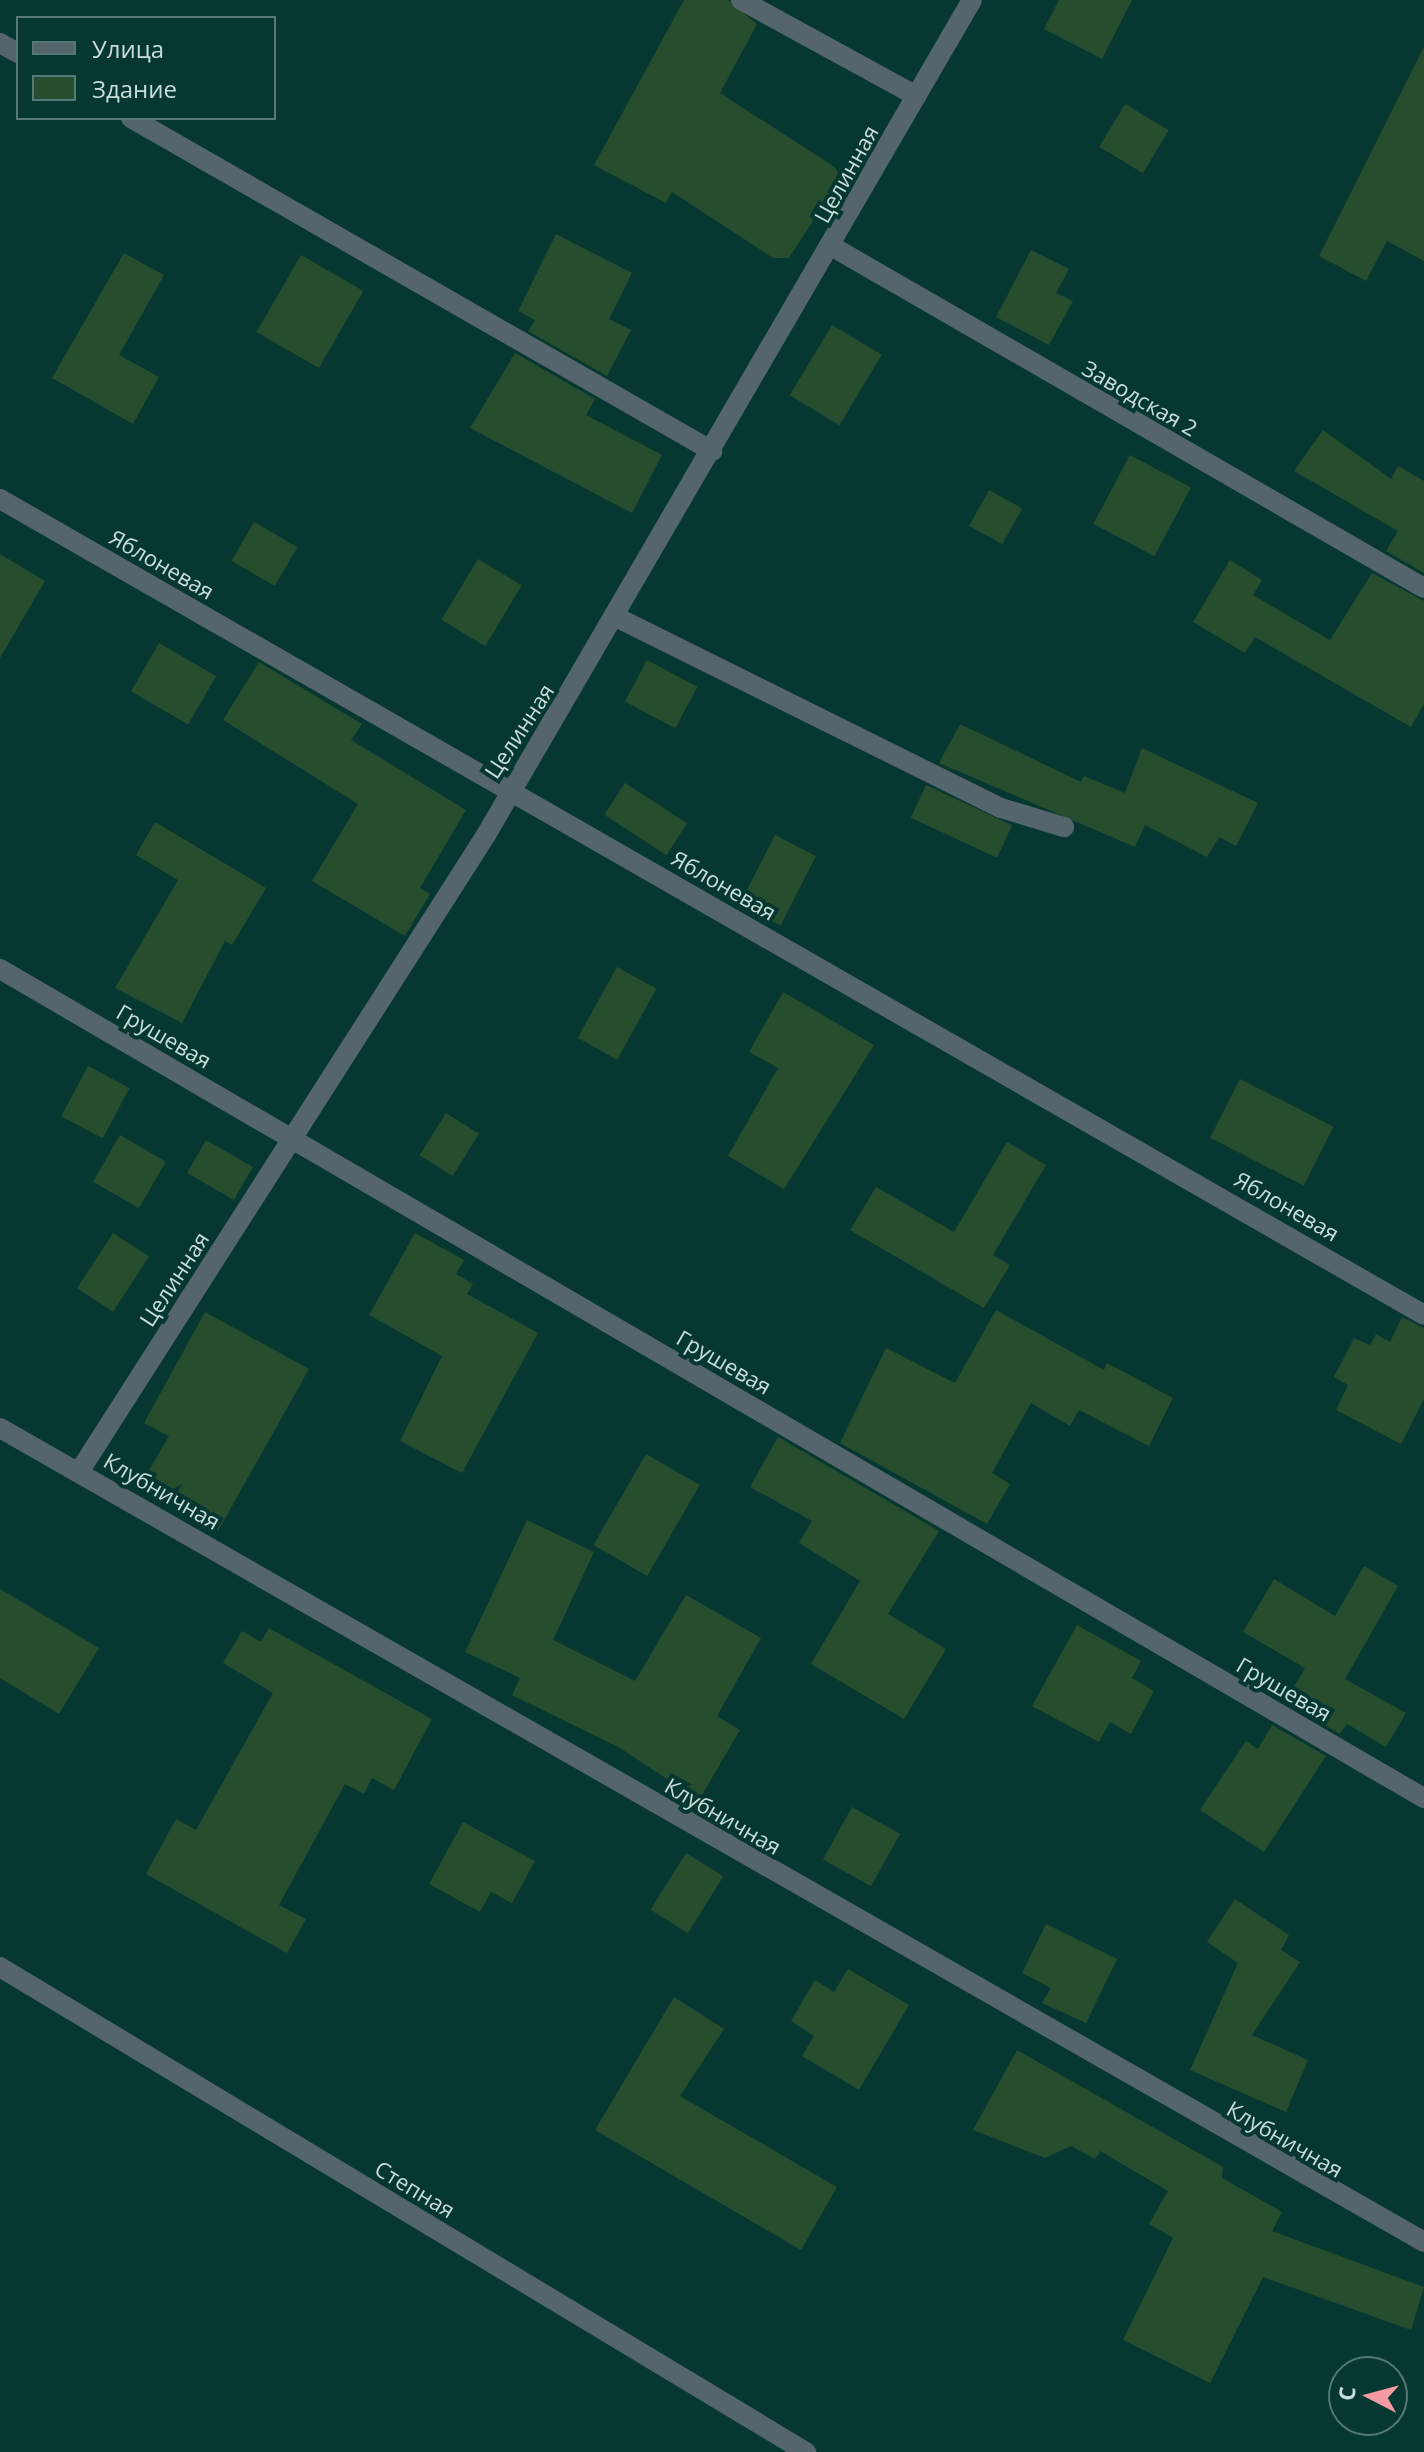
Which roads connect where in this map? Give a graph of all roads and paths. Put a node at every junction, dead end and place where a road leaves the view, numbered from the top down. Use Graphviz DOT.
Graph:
graph roads {
  1 [pos="741,0"];
  2 [pos="972,0"];
  3 [pos="916,96"];
  4 [pos="134,120"];
  5 [pos="833,247"];
  6 [pos="712,451"];
  7 [pos="0,499"];
  8 [pos="1424,588"];
  9 [pos="616,617"];
  10 [pos="508,789"];
  11 [pos="1064,827"];
  12 [pos="0,969"];
  13 [pos="293,1138"];
  14 [pos="1424,1315"];
  15 [pos="0,1428"];
  16 [pos="79,1472"];
  17 [pos="1424,1798"];
  18 [pos="0,1967"];
  19 [pos="1424,2242"];
  20 [pos="806,2452"];
  1 -- 3 [label="street"];
  2 -- 3 [label="street, Целинная"];
  3 -- 5 [label="street, Целинная"];
  4 -- 6 [label="street"];
  5 -- 6 [label="street, Целинная"];
  5 -- 8 [label="street, Заводская 2"];
  6 -- 9 [label="street, Целинная"];
  7 -- 10 [label="street, Яблоневая"];
  9 -- 10 [label="street, Целинная"];
  9 -- 11 [label="street"];
  10 -- 13 [label="street, Целинная"];
  10 -- 14 [label="street, Яблоневая"];
  12 -- 13 [label="street, Грушевая"];
  13 -- 16 [label="street, Целинная"];
  13 -- 17 [label="street, Грушевая"];
  15 -- 16 [label="street, Клубничная"];
  16 -- 19 [label="street, Клубничная"];
  18 -- 20 [label="street, Степная"];
}
